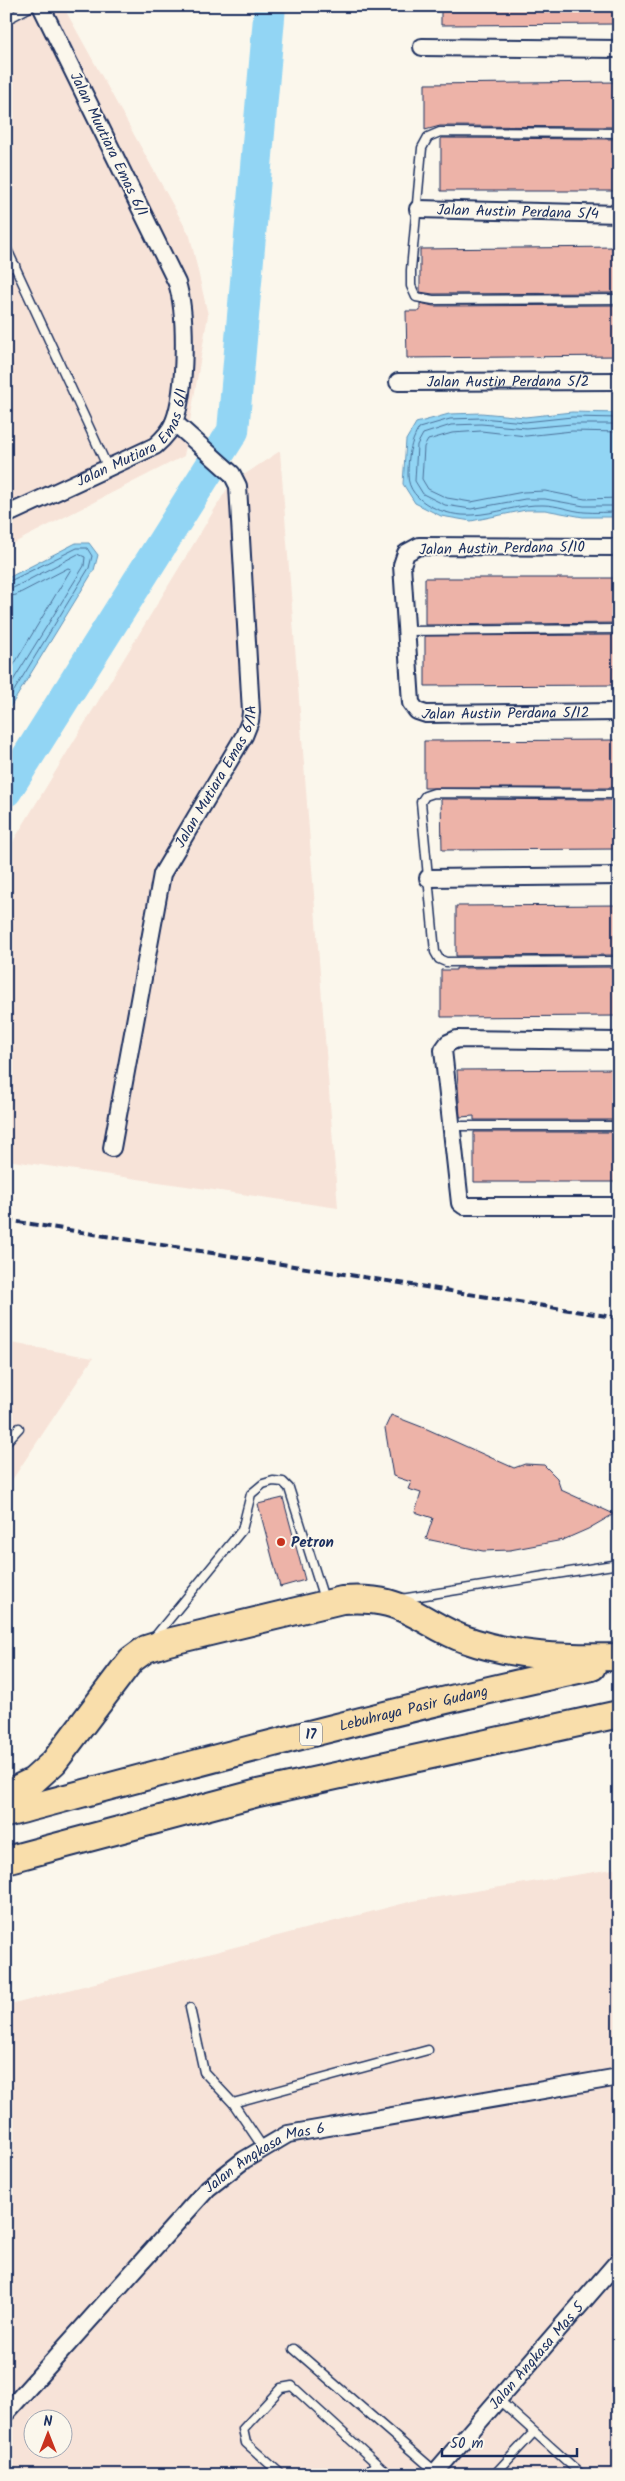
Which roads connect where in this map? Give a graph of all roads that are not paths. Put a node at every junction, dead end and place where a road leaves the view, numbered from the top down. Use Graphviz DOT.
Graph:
graph roads {
  1 [pos="32,6"];
  2 [pos="41,6"];
  3 [pos="6,20"];
  4 [pos="422,47"];
  5 [pos="619,50"];
  6 [pos="619,133"];
  7 [pos="418,209"];
  8 [pos="619,214"];
  9 [pos="6,247"];
  10 [pos="15,265"];
  11 [pos="6,270"];
  12 [pos="177,283"];
  13 [pos="619,299"];
  14 [pos="619,381"];
  15 [pos="398,382"];
  16 [pos="174,422"];
  17 [pos="109,468"];
  18 [pos="6,515"];
  19 [pos="619,547"];
  20 [pos="619,629"];
  21 [pos="406,631"];
  22 [pos="619,712"];
  23 [pos="619,794"];
  24 [pos="619,876"];
  25 [pos="428,878"];
  26 [pos="619,961"];
  27 [pos="619,1040"];
  28 [pos="450,1126"];
  29 [pos="619,1126"];
  30 [pos="112,1148"];
  31 [pos="619,1206"];
  32 [pos="19,1428"];
  33 [pos="6,1442"];
  34 [pos="619,1564"];
  35 [pos="382,1602"];
  36 [pos="326,1604"];
  37 [pos="143,1652"];
  38 [pos="619,1657"];
  39 [pos="619,1662"];
  40 [pos="619,1714"];
  41 [pos="6,1794"];
  42 [pos="6,1814"];
  43 [pos="6,1860"];
  44 [pos="190,2008"];
  45 [pos="428,2050"];
  46 [pos="619,2077"];
  47 [pos="233,2103"];
  48 [pos="264,2149"];
  49 [pos="619,2260"];
  50 [pos="294,2349"];
  51 [pos="498,2400"];
  52 [pos="6,2413"];
  53 [pos="534,2432"];
  54 [pos="376,2463"];
  55 [pos="434,2473"];
  56 [pos="282,2475"];
  57 [pos="366,2475"];
  58 [pos="389,2475"];
  59 [pos="494,2475"];
  60 [pos="582,2475"];
  1 -- 3 [label="lane"];
  2 -- 12 [label="street, Jalan Muutiara Emas 6/1"];
  4 -- 5 [label="street"];
  6 -- 7 [label="lane"];
  7 -- 8 [label="street, Jalan Austin Perdana 5/4"];
  7 -- 13 [label="lane"];
  9 -- 10 [label="lane"];
  10 -- 11 [label="lane"];
  10 -- 17 [label="lane"];
  12 -- 16 [label="street, Jalan Mutiara Emas 6/1"];
  14 -- 15 [label="street, Jalan Austin Perdana 5/2"];
  16 -- 17 [label="street, Jalan Mutiara Emas 6/1"];
  16 -- 30 [label="street, Jalan Mutiara Emas 6/1A"];
  17 -- 18 [label="street, Jalan Mutiara Emas 6/1"];
  19 -- 21 [label="street, Jalan Austin Perdana 5/10"];
  20 -- 21 [label="lane"];
  21 -- 22 [label="street, Jalan Austin Perdana 5/12"];
  23 -- 25 [label="lane"];
  24 -- 25 [label="street"];
  25 -- 26 [label="lane"];
  27 -- 28 [label="street"];
  28 -- 29 [label="lane"];
  28 -- 31 [label="street"];
  32 -- 33 [label="lane"];
  34 -- 35 [label="lane"];
  35 -- 36 [label="highway"];
  35 -- 38 [label="highway"];
  36 -- 37 [label="highway"];
  36 -- 37 [label="lane"];
  37 -- 41 [label="highway"];
  39 -- 42 [label="highway, Lebuhraya Pasir Gudang / 17"];
  40 -- 43 [label="highway"];
  44 -- 47 [label="lane"];
  45 -- 47 [label="lane"];
  46 -- 48 [label="street, Jalan Angkasa Mas 6"];
  47 -- 48 [label="lane"];
  48 -- 52 [label="street, Jalan Angkasa Mas 6"];
  49 -- 51 [label="street, Jalan Angkasa Mas 5"];
  50 -- 55 [label="lane"];
  51 -- 53 [label="lane"];
  51 -- 55 [label="street, Jalan Angkasa Mas 5"];
  53 -- 59 [label="lane"];
  53 -- 60 [label="lane"];
  54 -- 56 [label="lane"];
  54 -- 57 [label="lane"];
  54 -- 58 [label="lane"];
}
